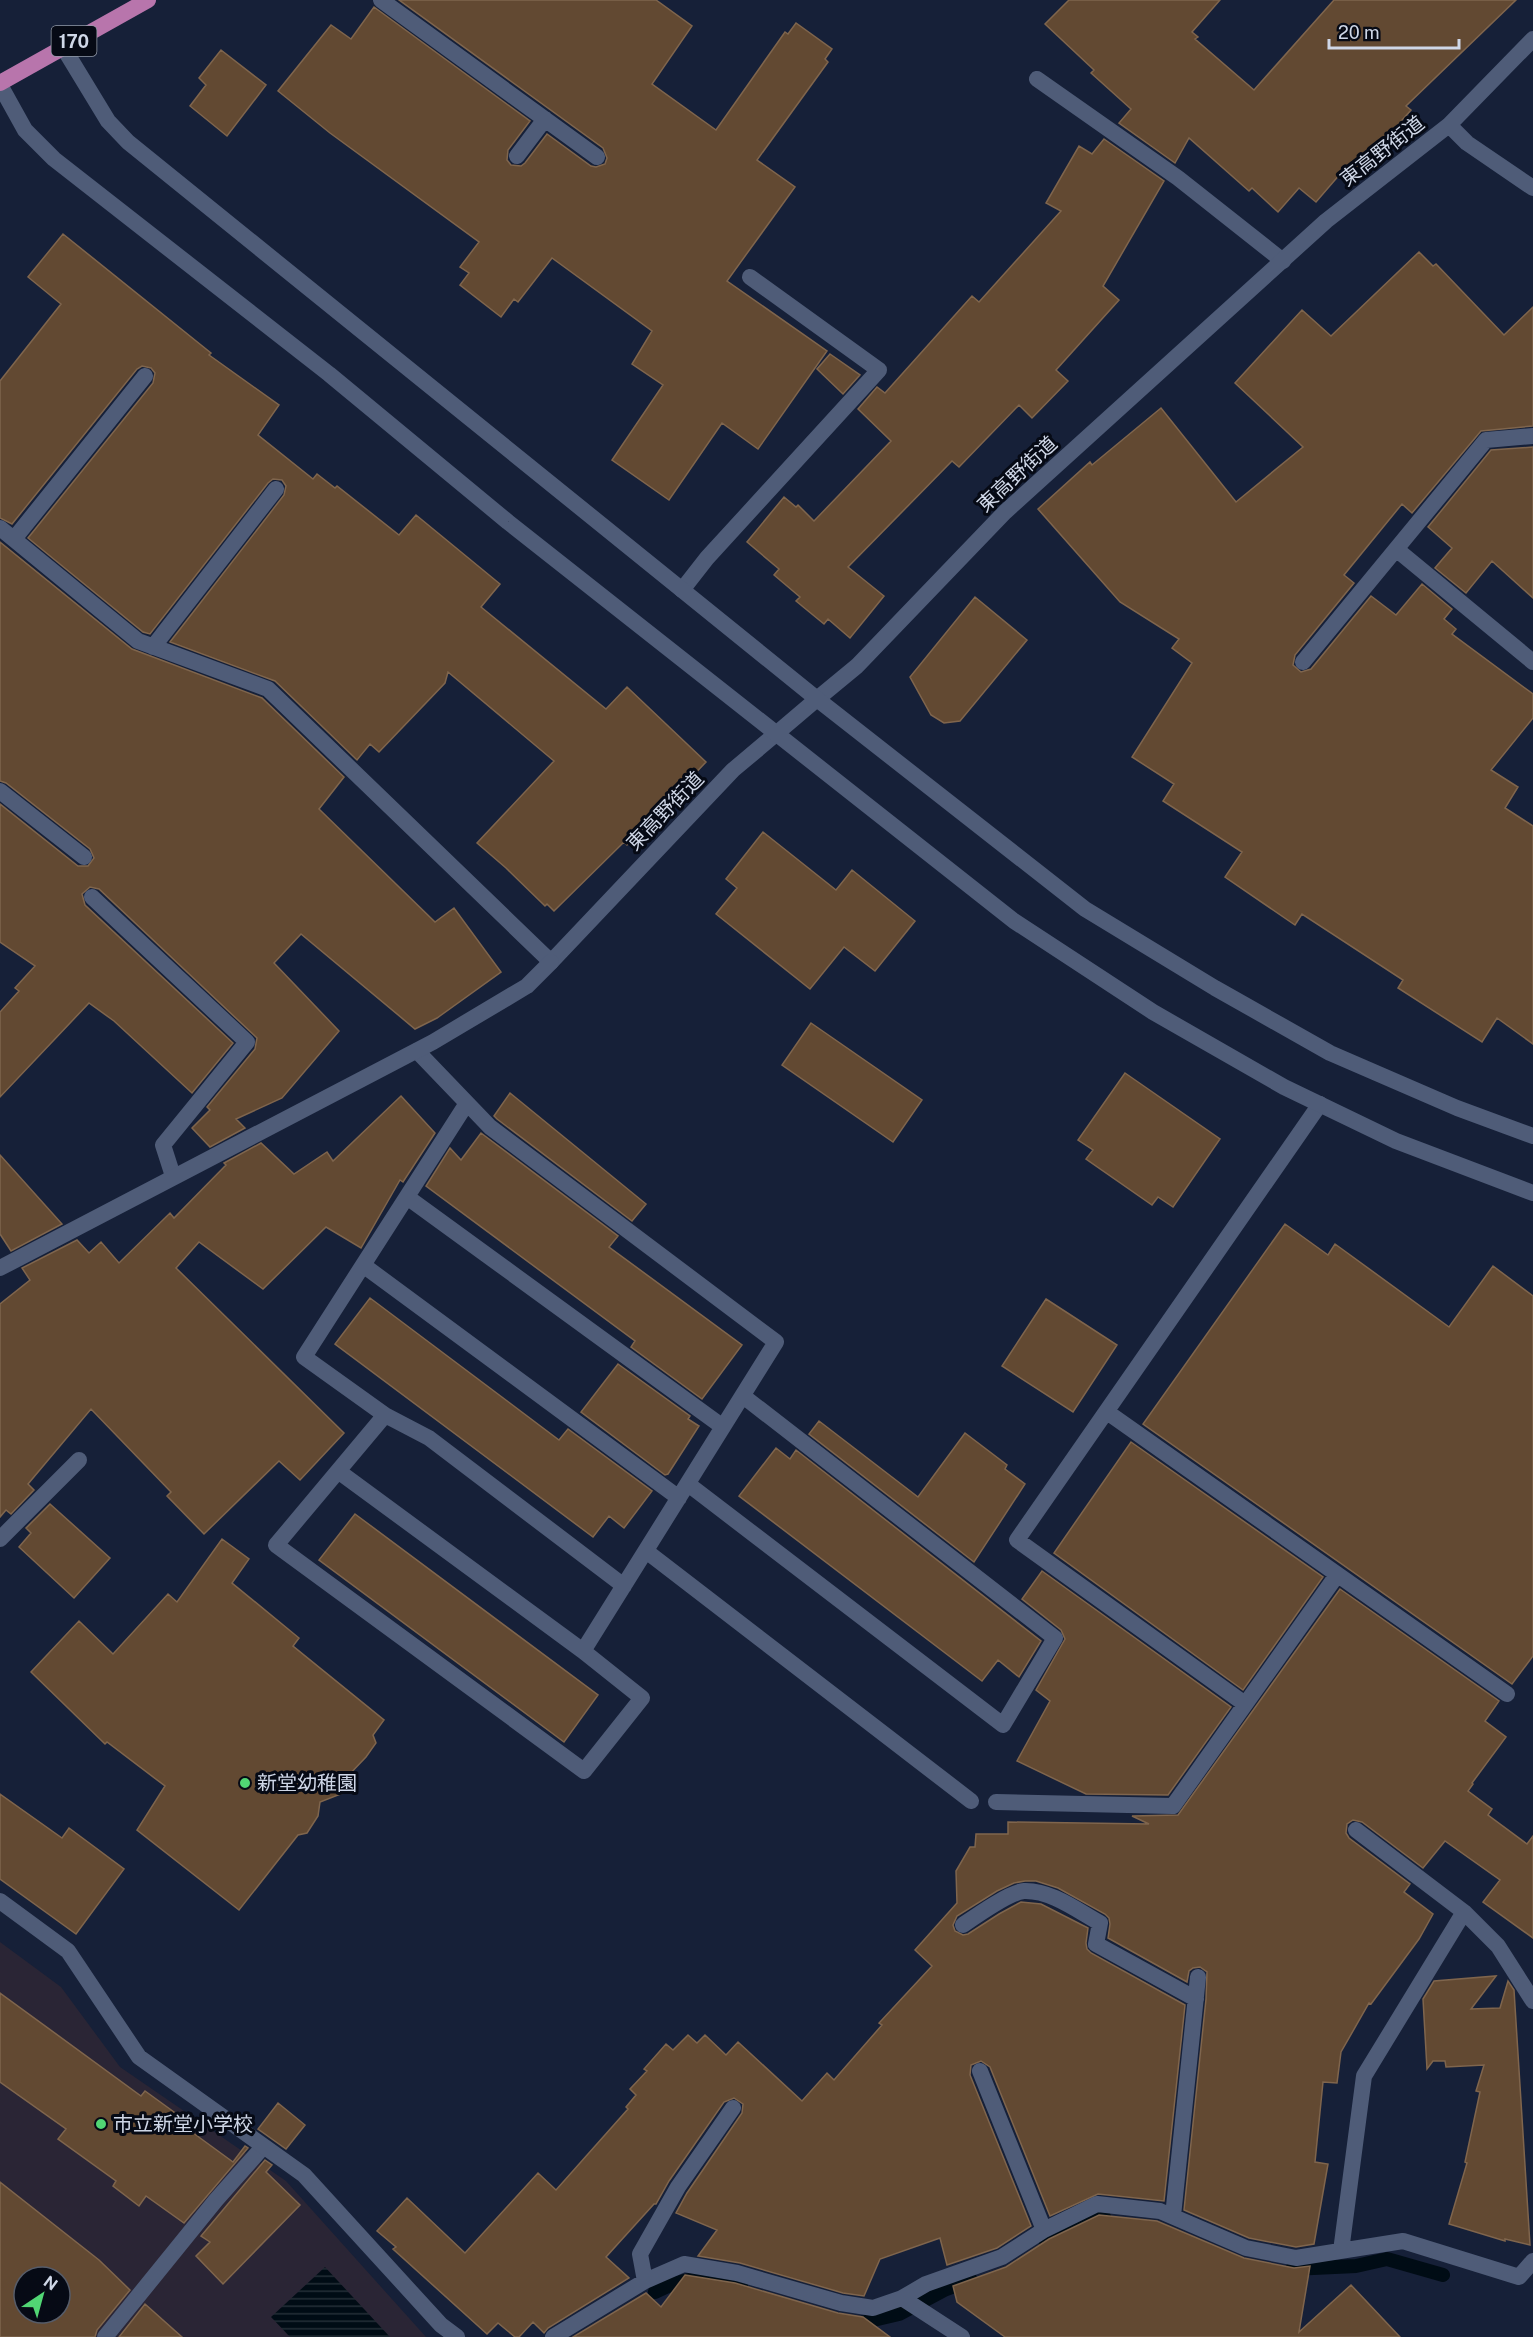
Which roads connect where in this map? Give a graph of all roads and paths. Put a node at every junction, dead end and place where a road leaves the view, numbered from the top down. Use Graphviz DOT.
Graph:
graph roads {
  1 [pos="148,0"];
  2 [pos="381,0"];
  3 [pos="1533,39"];
  4 [pos="63,47"];
  5 [pos="1037,79"];
  6 [pos="0,84"];
  7 [pos="545,119"];
  8 [pos="1449,125"];
  9 [pos="517,156"];
  10 [pos="597,157"];
  11 [pos="1533,188"];
  12 [pos="1283,261"];
  13 [pos="750,277"];
  14 [pos="144,376"];
  15 [pos="1533,436"];
  16 [pos="276,489"];
  17 [pos="0,528"];
  18 [pos="14,539"];
  19 [pos="1396,549"];
  20 [pos="682,590"];
  21 [pos="153,647"];
  22 [pos="1303,662"];
  23 [pos="1533,662"];
  24 [pos="817,699"];
  25 [pos="777,733"];
  26 [pos="0,791"];
  27 [pos="84,857"];
  28 [pos="92,897"];
  29 [pos="550,962"];
  30 [pos="417,1051"];
  31 [pos="467,1103"];
  32 [pos="1320,1104"];
  33 [pos="1533,1136"];
  34 [pos="173,1176"];
  35 [pos="1533,1193"];
  36 [pos="407,1197"];
  37 [pos="363,1265"];
  38 [pos="0,1268"];
  39 [pos="743,1396"];
  40 [pos="1107,1412"];
  41 [pos="385,1415"];
  42 [pos="723,1427"];
  43 [pos="79,1460"];
  44 [pos="338,1472"];
  45 [pos="688,1484"];
  46 [pos="679,1498"];
  47 [pos="0,1539"];
  48 [pos="646,1551"];
  49 [pos="1337,1575"];
  50 [pos="624,1586"];
  51 [pos="583,1651"];
  52 [pos="1507,1694"];
  53 [pos="1245,1704"];
  54 [pos="971,1801"];
  55 [pos="996,1802"];
  56 [pos="1356,1830"];
  57 [pos="0,1901"];
  58 [pos="1464,1912"];
  59 [pos="963,1925"];
  60 [pos="1198,1977"];
  61 [pos="1196,1999"];
  62 [pos="1533,2001"];
  63 [pos="980,2071"];
  64 [pos="733,2109"];
  65 [pos="263,2146"];
  66 [pos="1173,2217"];
  67 [pos="1044,2229"];
  68 [pos="1341,2251"];
  69 [pos="1533,2260"];
  70 [pos="645,2281"];
  71 [pos="902,2298"];
  72 [pos="560,2335"];
  73 [pos="105,2337"];
  74 [pos="457,2337"];
  75 [pos="962,2337"];
  1 -- 4 [label="highway, 170"];
  2 -- 7 [label="street"];
  3 -- 8 [label="street, 東高野街道"];
  4 -- 6 [label="highway, 170"];
  4 -- 20 [label="street"];
  5 -- 12 [label="street"];
  6 -- 25 [label="street"];
  7 -- 9 [label="street"];
  7 -- 10 [label="street"];
  8 -- 11 [label="street"];
  8 -- 12 [label="street, 東高野街道"];
  12 -- 24 [label="street, 東高野街道"];
  13 -- 20 [label="street"];
  14 -- 18 [label="street"];
  15 -- 19 [label="street"];
  16 -- 21 [label="street"];
  17 -- 18 [label="street"];
  18 -- 21 [label="street"];
  19 -- 22 [label="street"];
  19 -- 23 [label="street"];
  20 -- 24 [label="street"];
  21 -- 29 [label="street"];
  24 -- 25 [label="street, 東高野街道"];
  24 -- 33 [label="street"];
  25 -- 29 [label="street, 東高野街道"];
  25 -- 32 [label="street"];
  26 -- 27 [label="street"];
  28 -- 34 [label="street"];
  29 -- 30 [label="street, 東高野街道"];
  30 -- 31 [label="street"];
  30 -- 34 [label="street, 東高野街道"];
  31 -- 36 [label="street"];
  31 -- 39 [label="street"];
  32 -- 35 [label="street"];
  32 -- 40 [label="street"];
  34 -- 38 [label="street, 東高野街道"];
  36 -- 37 [label="street"];
  36 -- 42 [label="street"];
  37 -- 41 [label="street"];
  37 -- 46 [label="street"];
  39 -- 42 [label="street"];
  39 -- 45 [label="street"];
  40 -- 49 [label="street"];
  40 -- 53 [label="street"];
  41 -- 44 [label="street"];
  41 -- 50 [label="street"];
  42 -- 45 [label="street"];
  43 -- 47 [label="street"];
  44 -- 51 [label="street"];
  44 -- 51 [label="street"];
  45 -- 46 [label="street"];
  46 -- 48 [label="street"];
  48 -- 50 [label="street"];
  48 -- 54 [label="street"];
  49 -- 52 [label="street"];
  49 -- 53 [label="street"];
  50 -- 51 [label="street"];
  53 -- 55 [label="street"];
  56 -- 58 [label="street"];
  57 -- 65 [label="street"];
  58 -- 62 [label="street"];
  58 -- 68 [label="street"];
  59 -- 61 [label="street"];
  60 -- 61 [label="street"];
  61 -- 66 [label="street"];
  63 -- 67 [label="street"];
  64 -- 70 [label="street"];
  65 -- 73 [label="street"];
  65 -- 74 [label="street"];
  66 -- 67 [label="street"];
  66 -- 68 [label="street"];
  67 -- 71 [label="street"];
  68 -- 69 [label="street"];
  70 -- 71 [label="street"];
  70 -- 72 [label="street"];
  71 -- 75 [label="street"];
}
